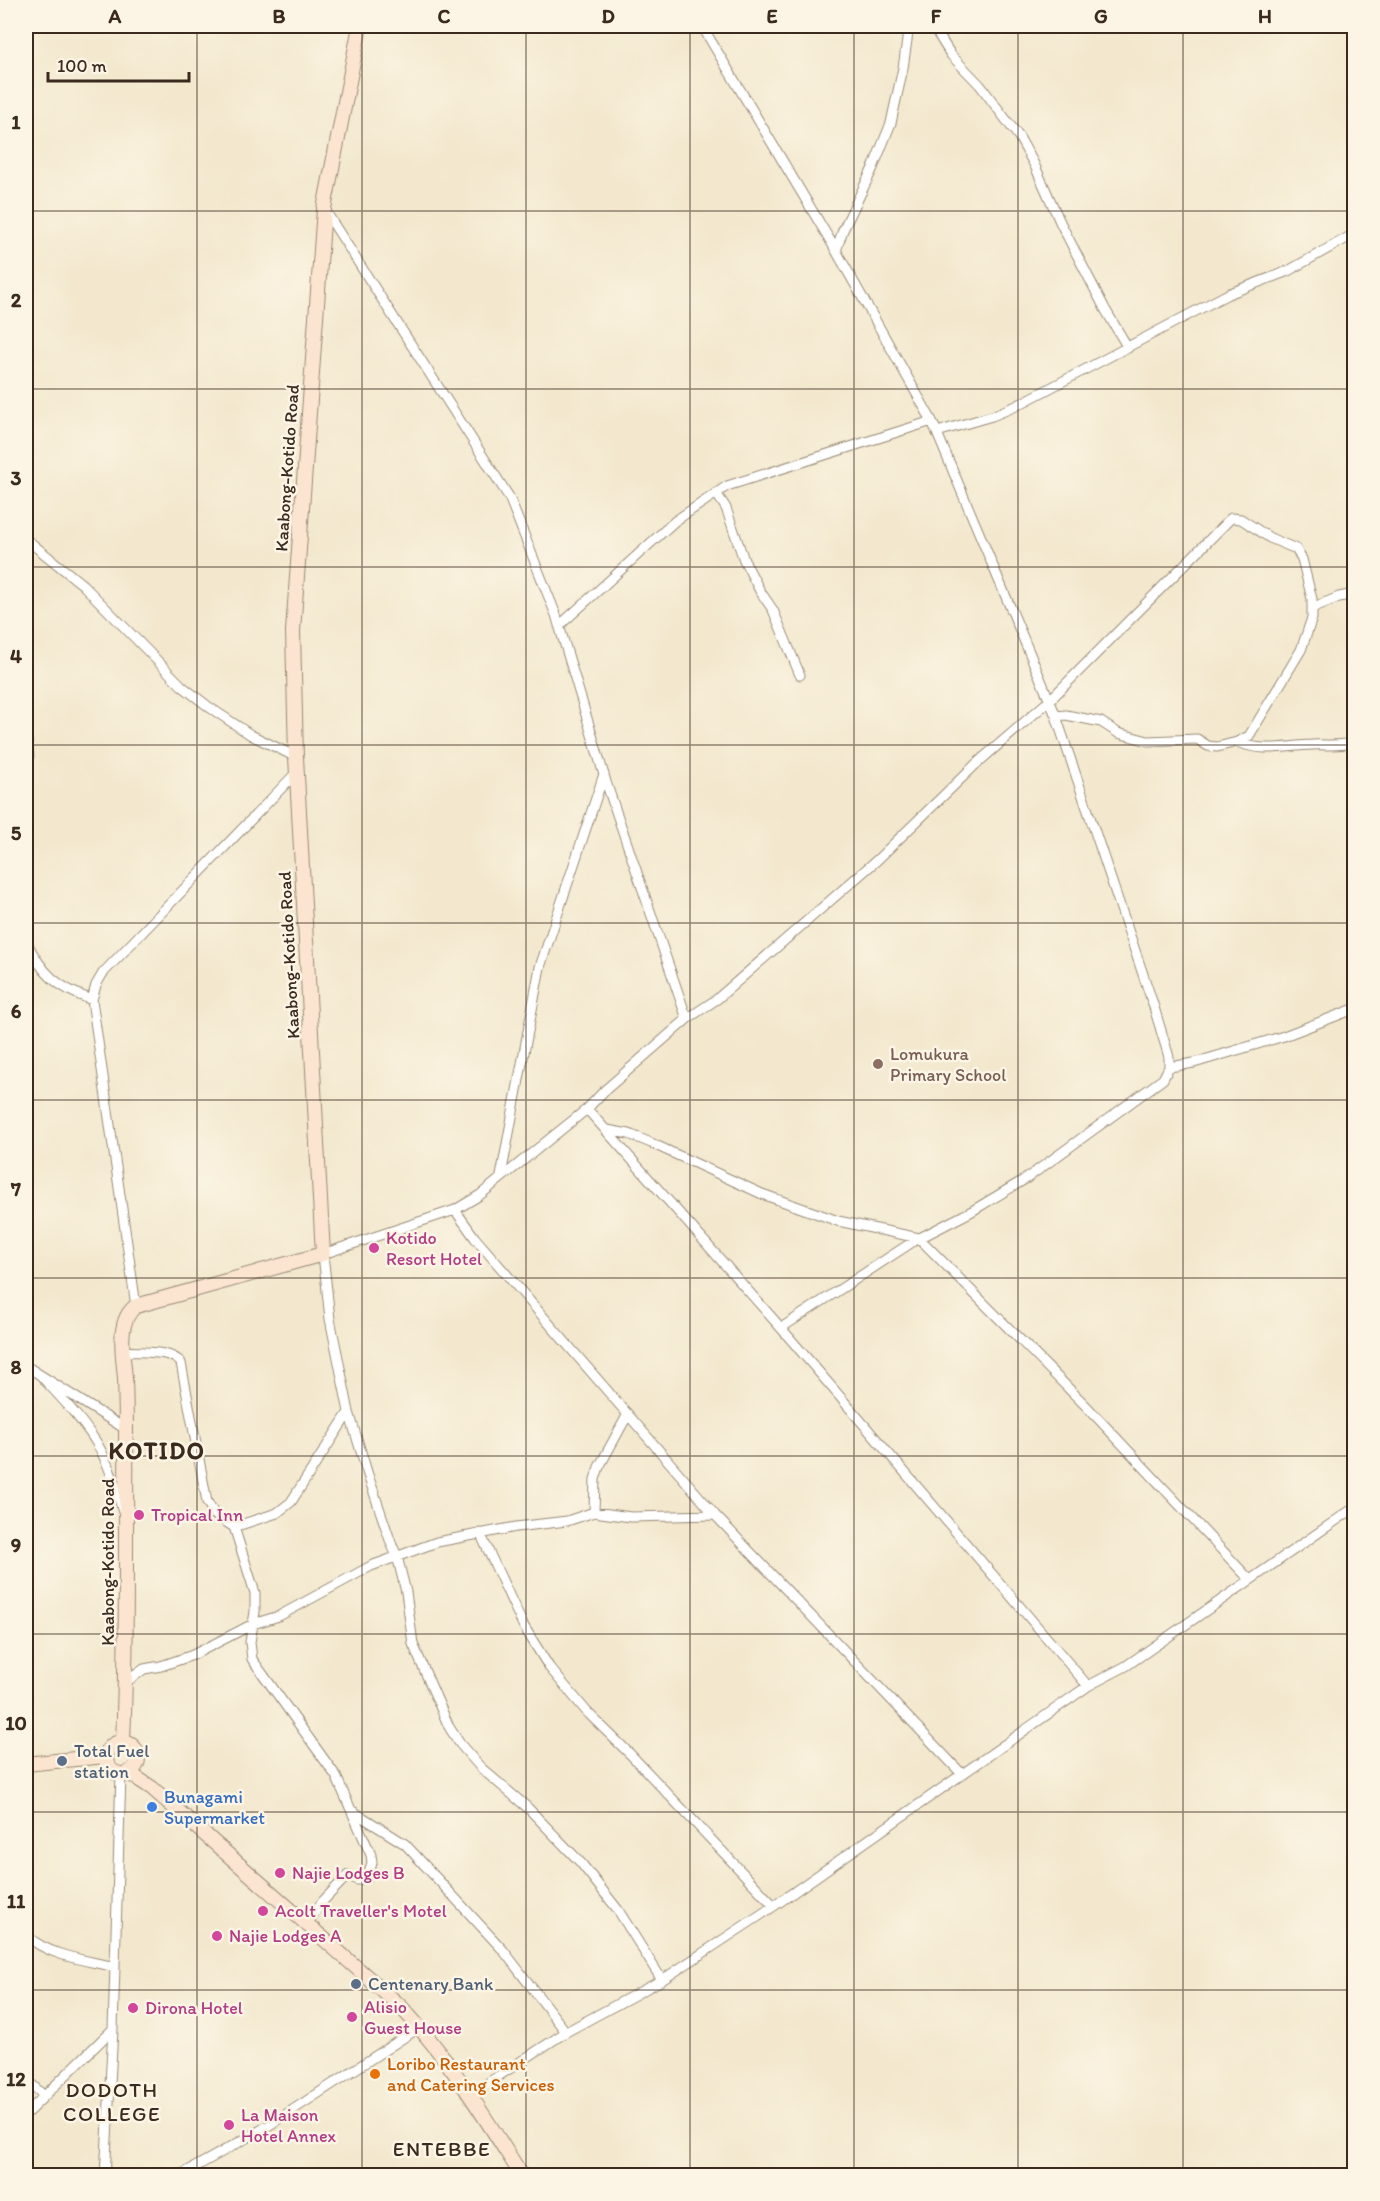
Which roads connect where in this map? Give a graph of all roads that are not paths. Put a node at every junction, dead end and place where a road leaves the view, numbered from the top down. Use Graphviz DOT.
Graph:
graph roads {
  1 [pos="360,26"];
  2 [pos="702,26"];
  3 [pos="909,26"];
  4 [pos="933,26"];
  5 [pos="324,209"];
  6 [pos="1354,234"];
  7 [pos="836,251"];
  8 [pos="1128,348"];
  9 [pos="932,421"];
  10 [pos="937,432"];
  11 [pos="716,493"];
  12 [pos="26,538"];
  13 [pos="1354,594"];
  14 [pos="1312,608"];
  15 [pos="559,626"];
  16 [pos="800,675"];
  17 [pos="1050,700"];
  18 [pos="1056,716"];
  19 [pos="26,732"];
  20 [pos="1237,742"];
  21 [pos="1354,742"];
  22 [pos="296,757"];
  23 [pos="26,772"];
  24 [pos="297,772"];
  25 [pos="604,774"];
  26 [pos="26,941"];
  27 [pos="93,1000"];
  28 [pos="1354,1009"];
  29 [pos="687,1019"];
  30 [pos="1169,1067"];
  31 [pos="587,1109"];
  32 [pos="606,1130"];
  33 [pos="501,1176"];
  34 [pos="455,1210"];
  35 [pos="920,1239"];
  36 [pos="323,1254"];
  37 [pos="136,1306"];
  38 [pos="782,1328"];
  39 [pos="123,1351"];
  40 [pos="26,1366"];
  41 [pos="42,1377"];
  42 [pos="349,1412"];
  43 [pos="628,1414"];
  44 [pos="127,1430"];
  45 [pos="1354,1508"];
  46 [pos="594,1512"];
  47 [pos="715,1515"];
  48 [pos="126,1522"];
  49 [pos="234,1527"];
  50 [pos="480,1533"];
  51 [pos="398,1556"];
  52 [pos="1250,1580"];
  53 [pos="254,1624"];
  54 [pos="126,1682"];
  55 [pos="1088,1686"];
  56 [pos="123,1740"];
  57 [pos="105,1756"];
  58 [pos="138,1762"];
  59 [pos="26,1764"];
  60 [pos="961,1773"];
  61 [pos="125,1774"];
  62 [pos="152,1788"];
  63 [pos="351,1810"];
  64 [pos="774,1906"];
  65 [pos="307,1923"];
  66 [pos="26,1935"];
  67 [pos="115,1967"];
  68 [pos="662,1980"];
  69 [pos="420,2026"];
  70 [pos="113,2028"];
  71 [pos="566,2032"];
  72 [pos="26,2079"];
  73 [pos="471,2094"];
  74 [pos="43,2095"];
  75 [pos="26,2114"];
  76 [pos="105,2175"];
  77 [pos="179,2175"];
  78 [pos="522,2175"];
  1 -- 5 [label="street, Kaabong-Kotido Road"];
  2 -- 7 [label="street"];
  3 -- 7 [label="street"];
  4 -- 8 [label="street"];
  5 -- 15 [label="street"];
  5 -- 22 [label="street, Kaabong-Kotido Road"];
  6 -- 8 [label="street"];
  7 -- 9 [label="street"];
  8 -- 10 [label="street"];
  9 -- 10 [label="street"];
  9 -- 11 [label="street"];
  10 -- 17 [label="street"];
  11 -- 15 [label="street"];
  11 -- 16 [label="street"];
  12 -- 22 [label="street"];
  13 -- 14 [label="street"];
  14 -- 17 [label="street"];
  14 -- 20 [label="street"];
  15 -- 25 [label="street"];
  17 -- 18 [label="street"];
  17 -- 29 [label="street"];
  18 -- 20 [label="street"];
  18 -- 30 [label="street"];
  19 -- 23 [label="street"];
  20 -- 21 [label="street"];
  22 -- 24 [label="street, Kaabong-Kotido Road"];
  24 -- 27 [label="street"];
  24 -- 36 [label="street, Kaabong-Kotido Road"];
  25 -- 29 [label="street"];
  25 -- 33 [label="street"];
  26 -- 27 [label="street"];
  27 -- 37 [label="street"];
  28 -- 30 [label="street"];
  29 -- 31 [label="street"];
  30 -- 35 [label="street"];
  31 -- 32 [label="street"];
  31 -- 33 [label="street"];
  32 -- 35 [label="street"];
  32 -- 38 [label="street"];
  33 -- 34 [label="street"];
  34 -- 36 [label="street"];
  34 -- 43 [label="street"];
  35 -- 38 [label="street"];
  35 -- 52 [label="street"];
  36 -- 37 [label="street"];
  36 -- 42 [label="street"];
  37 -- 39 [label="street, Kaabong-Kotido Road"];
  38 -- 55 [label="street"];
  39 -- 44 [label="street, Kaabong-Kotido Road"];
  39 -- 49 [label="street"];
  40 -- 41 [label="street"];
  41 -- 44 [label="street"];
  41 -- 48 [label="street"];
  42 -- 49 [label="street"];
  42 -- 51 [label="street"];
  43 -- 46 [label="street"];
  43 -- 47 [label="street"];
  44 -- 48 [label="street, Kaabong-Kotido Road"];
  45 -- 52 [label="street"];
  46 -- 47 [label="street"];
  46 -- 50 [label="street"];
  47 -- 60 [label="street"];
  48 -- 54 [label="street, Kaabong-Kotido Road"];
  49 -- 53 [label="street"];
  50 -- 51 [label="street"];
  50 -- 64 [label="street"];
  51 -- 53 [label="street"];
  51 -- 68 [label="street"];
  52 -- 55 [label="street"];
  53 -- 54 [label="street"];
  53 -- 63 [label="street"];
  54 -- 56 [label="street, Kaabong-Kotido Road"];
  55 -- 60 [label="street"];
  56 -- 57 [label="street"];
  56 -- 58 [label="street"];
  57 -- 59 [label="street"];
  57 -- 61 [label="street"];
  58 -- 61 [label="street"];
  58 -- 62 [label="street"];
  60 -- 64 [label="street"];
  61 -- 62 [label="street"];
  61 -- 67 [label="street"];
  62 -- 65 [label="street"];
  63 -- 65 [label="street"];
  63 -- 71 [label="street"];
  64 -- 68 [label="street"];
  65 -- 69 [label="street"];
  66 -- 67 [label="street"];
  67 -- 70 [label="street"];
  68 -- 71 [label="street"];
  69 -- 73 [label="street"];
  69 -- 77 [label="street"];
  70 -- 74 [label="street"];
  70 -- 76 [label="street"];
  71 -- 73 [label="street"];
  72 -- 74 [label="street"];
  73 -- 78 [label="street"];
  74 -- 75 [label="street"];
}
